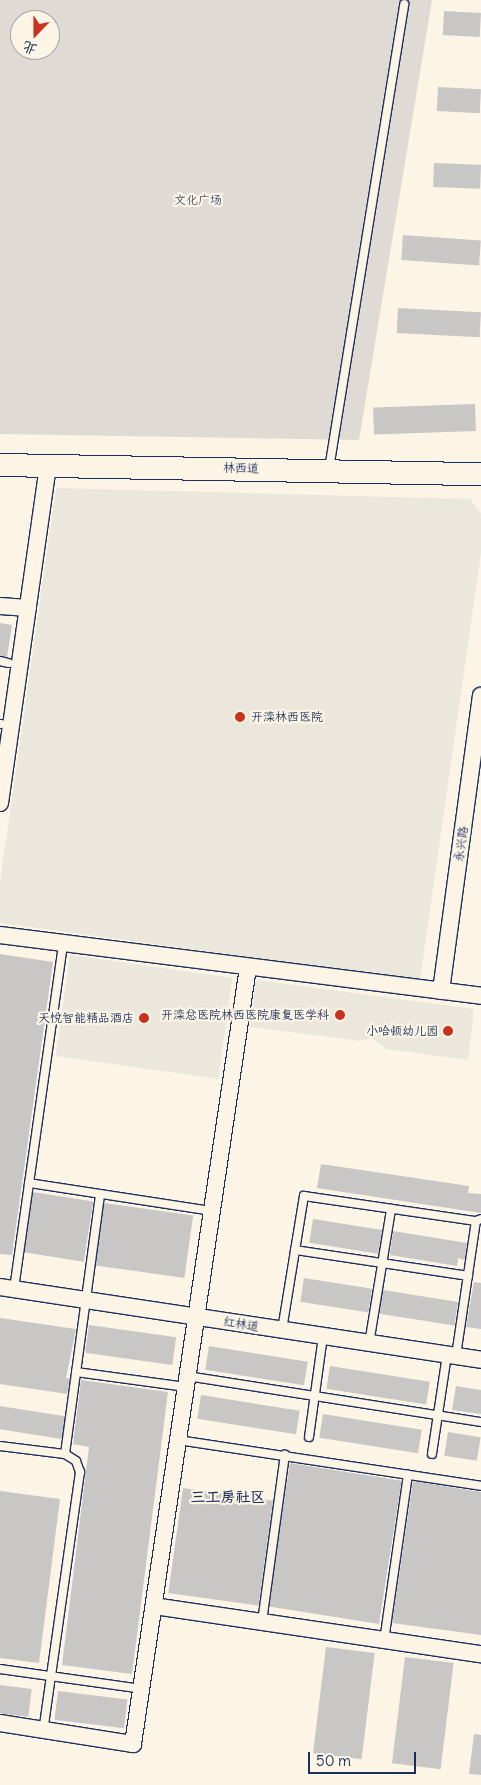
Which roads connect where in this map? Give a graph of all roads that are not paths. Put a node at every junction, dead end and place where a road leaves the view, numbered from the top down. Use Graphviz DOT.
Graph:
graph roads {
  1 [pos="404,4"];
  2 [pos="0,465"];
  3 [pos="48,465"];
  4 [pos="329,469"];
  5 [pos="481,474"];
  6 [pos="0,606"];
  7 [pos="28,608"];
  8 [pos="0,661"];
  9 [pos="9,662"];
  10 [pos="481,696"];
  11 [pos="0,803"];
  12 [pos="0,935"];
  13 [pos="63,943"];
  14 [pos="248,967"];
  15 [pos="441,991"];
  16 [pos="481,996"];
  17 [pos="29,1183"];
  18 [pos="100,1194"];
  19 [pos="391,1209"];
  20 [pos="212,1210"];
  21 [pos="479,1220"];
  22 [pos="295,1250"];
  23 [pos="382,1263"];
  24 [pos="468,1276"];
  25 [pos="7,1288"];
  26 [pos="86,1300"];
  27 [pos="196,1317"];
  28 [pos="282,1330"];
  29 [pos="323,1336"];
  30 [pos="369,1344"];
  31 [pos="452,1356"];
  32 [pos="481,1360"];
  33 [pos="76,1372"];
  34 [pos="187,1382"];
  35 [pos="315,1396"];
  36 [pos="438,1415"];
  37 [pos="481,1422"];
  38 [pos="309,1437"];
  39 [pos="178,1440"];
  40 [pos="0,1446"];
  41 [pos="65,1454"];
  42 [pos="432,1454"];
  43 [pos="285,1455"];
  44 [pos="408,1475"];
  45 [pos="481,1486"];
  46 [pos="154,1606"];
  47 [pos="262,1622"];
  48 [pos="384,1641"];
  49 [pos="481,1654"];
  50 [pos="0,1668"];
  51 [pos="51,1676"];
  52 [pos="142,1689"];
  53 [pos="0,1723"];
  54 [pos="43,1731"];
  1 -- 4 [label="lane"];
  2 -- 3 [label="main road, 林西道"];
  3 -- 4 [label="main road, 林西道"];
  3 -- 7 [label="street"];
  4 -- 5 [label="main road, 林西道"];
  6 -- 7 [label="street"];
  7 -- 11 [label="street"];
  8 -- 9 [label="lane"];
  10 -- 15 [label="street, 永兴路"];
  12 -- 13 [label="street"];
  13 -- 14 [label="street"];
  13 -- 17 [label="lane"];
  14 -- 15 [label="street"];
  14 -- 20 [label="street"];
  15 -- 16 [label="street"];
  17 -- 18 [label="lane"];
  17 -- 25 [label="lane"];
  18 -- 20 [label="lane"];
  18 -- 26 [label="lane"];
  19 -- 21 [label="lane"];
  19 -- 22 [label="lane"];
  19 -- 23 [label="lane"];
  20 -- 27 [label="street"];
  21 -- 24 [label="lane"];
  22 -- 23 [label="lane"];
  22 -- 28 [label="lane"];
  23 -- 24 [label="lane"];
  23 -- 30 [label="lane"];
  24 -- 31 [label="lane"];
  25 -- 26 [label="street, 红林道"];
  26 -- 27 [label="street, 红林道"];
  26 -- 33 [label="lane"];
  27 -- 28 [label="street, 红林道"];
  27 -- 34 [label="street"];
  28 -- 29 [label="street, 红林道"];
  29 -- 30 [label="street, 红林道"];
  29 -- 35 [label="lane"];
  30 -- 31 [label="street, 红林道"];
  31 -- 32 [label="street, 红林道"];
  31 -- 36 [label="lane"];
  33 -- 34 [label="lane"];
  33 -- 41 [label="lane"];
  34 -- 35 [label="lane"];
  34 -- 39 [label="street"];
  35 -- 36 [label="lane"];
  35 -- 38 [label="lane"];
  36 -- 37 [label="lane"];
  36 -- 42 [label="lane"];
  39 -- 43 [label="lane"];
  39 -- 46 [label="street"];
  40 -- 41 [label="lane"];
  41 -- 51 [label="lane"];
  43 -- 44 [label="lane"];
  43 -- 47 [label="lane"];
  44 -- 45 [label="lane"];
  44 -- 48 [label="lane"];
  46 -- 47 [label="street"];
  46 -- 52 [label="street"];
  47 -- 48 [label="street"];
  48 -- 49 [label="street"];
  50 -- 51 [label="lane"];
  51 -- 52 [label="lane"];
  51 -- 54 [label="lane"];
  52 -- 54 [label="street"];
  53 -- 54 [label="street"];
}
